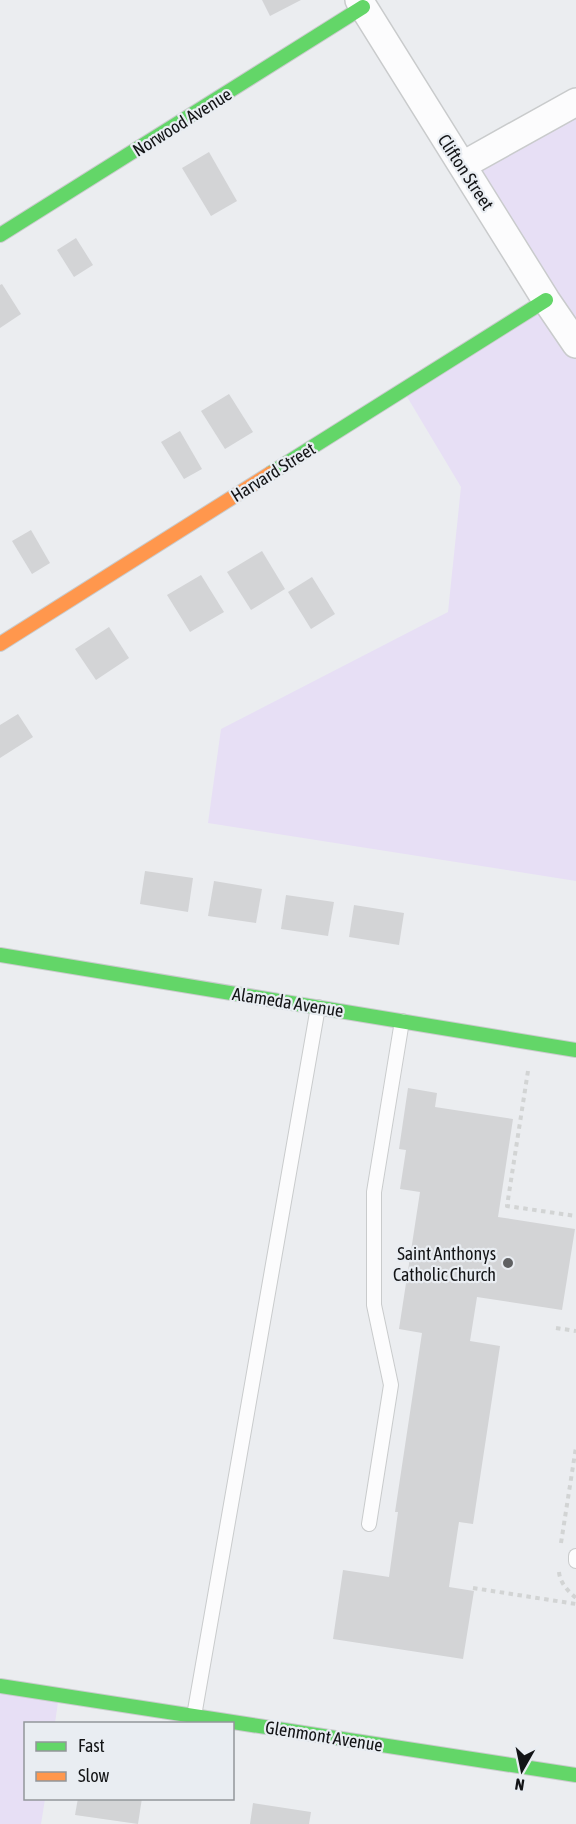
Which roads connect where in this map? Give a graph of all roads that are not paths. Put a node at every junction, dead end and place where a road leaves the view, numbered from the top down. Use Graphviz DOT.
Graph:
graph roads {
  1 [pos="361,4"];
  2 [pos="576,102"];
  3 [pos="464,165"];
  4 [pos="0,235"];
  5 [pos="546,300"];
  6 [pos="576,344"];
  7 [pos="0,644"];
  8 [pos="0,955"];
  9 [pos="318,1007"];
  10 [pos="402,1021"];
  11 [pos="576,1050"];
  12 [pos="369,1524"];
  13 [pos="0,1686"];
  14 [pos="194,1716"];
  15 [pos="233,1722"];
  16 [pos="234,1722"];
  17 [pos="576,1775"];
  1 -- 3 [label="street, Clifton Street"];
  1 -- 4 [label="street, Norwood Avenue"];
  2 -- 3 [label="street"];
  3 -- 5 [label="street, Clifton Street"];
  5 -- 6 [label="street, Clifton Street"];
  5 -- 7 [label="street, Harvard Street"];
  8 -- 9 [label="street, Alameda Avenue"];
  9 -- 10 [label="street, Alameda Avenue"];
  9 -- 14 [label="lane"];
  10 -- 11 [label="street, Alameda Avenue"];
  10 -- 12 [label="lane"];
  13 -- 14 [label="street, Glenmont Avenue"];
  14 -- 15 [label="street, Glenmont Avenue"];
  16 -- 17 [label="street, Glenmont Avenue"];
}
